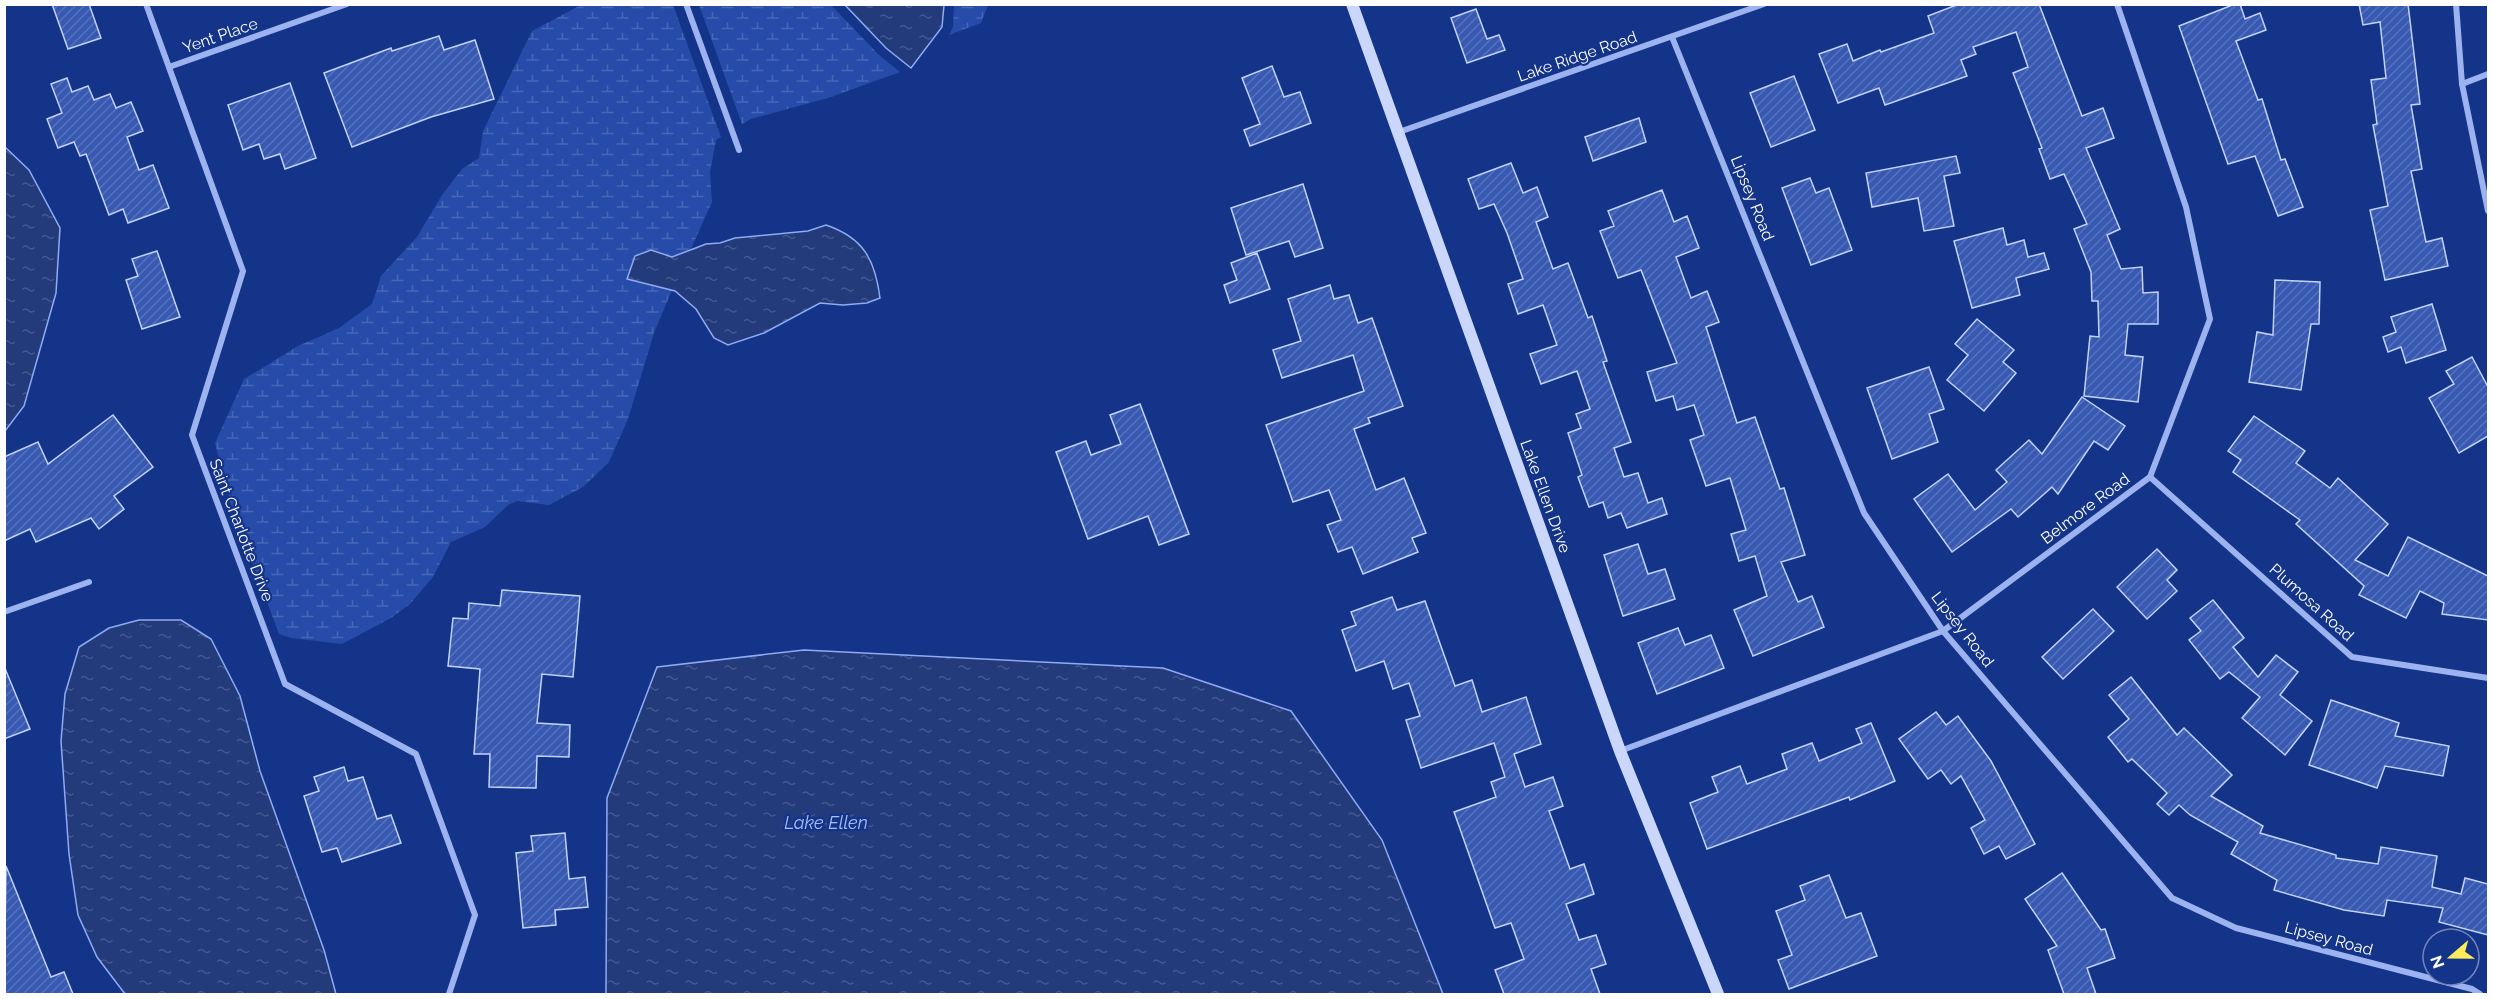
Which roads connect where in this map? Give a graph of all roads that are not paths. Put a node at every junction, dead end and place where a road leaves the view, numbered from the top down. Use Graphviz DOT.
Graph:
graph roads {
  1 [pos="146,4"];
  2 [pos="347,4"];
  3 [pos="686,4"];
  4 [pos="1352,4"];
  5 [pos="1764,4"];
  6 [pos="2117,4"];
  7 [pos="2456,4"];
  8 [pos="1672,37"];
  9 [pos="169,67"];
  10 [pos="2488,74"];
  11 [pos="2462,84"];
  12 [pos="1399,132"];
  13 [pos="739,150"];
  14 [pos="2488,211"];
  15 [pos="2150,477"];
  16 [pos="89,582"];
  17 [pos="4,612"];
  18 [pos="1943,631"];
  19 [pos="2488,678"];
  20 [pos="1620,751"];
  21 [pos="449,994"];
  22 [pos="1718,994"];
  23 [pos="2480,994"];
  1 -- 9 [label="street, Saint Charlotte Drive"];
  2 -- 9 [label="street, Yent Place"];
  3 -- 13 [label="street"];
  4 -- 12 [label="street, Lake Ellen Drive"];
  5 -- 8 [label="street, Lake Ridge Road"];
  6 -- 15 [label="street, Belmore Road"];
  7 -- 11 [label="street"];
  8 -- 12 [label="street, Lake Ridge Road"];
  8 -- 18 [label="street, Lipsey Road"];
  9 -- 21 [label="street, Saint Charlotte Drive"];
  10 -- 11 [label="street"];
  11 -- 14 [label="street"];
  12 -- 20 [label="street, Lake Ellen Drive"];
  15 -- 18 [label="street, Belmore Road"];
  15 -- 19 [label="street, Plumosa Road"];
  16 -- 17 [label="street"];
  18 -- 20 [label="street, Belmore Road"];
  18 -- 23 [label="street, Lipsey Road"];
  20 -- 22 [label="street, Lake Ellen Drive"];
}
